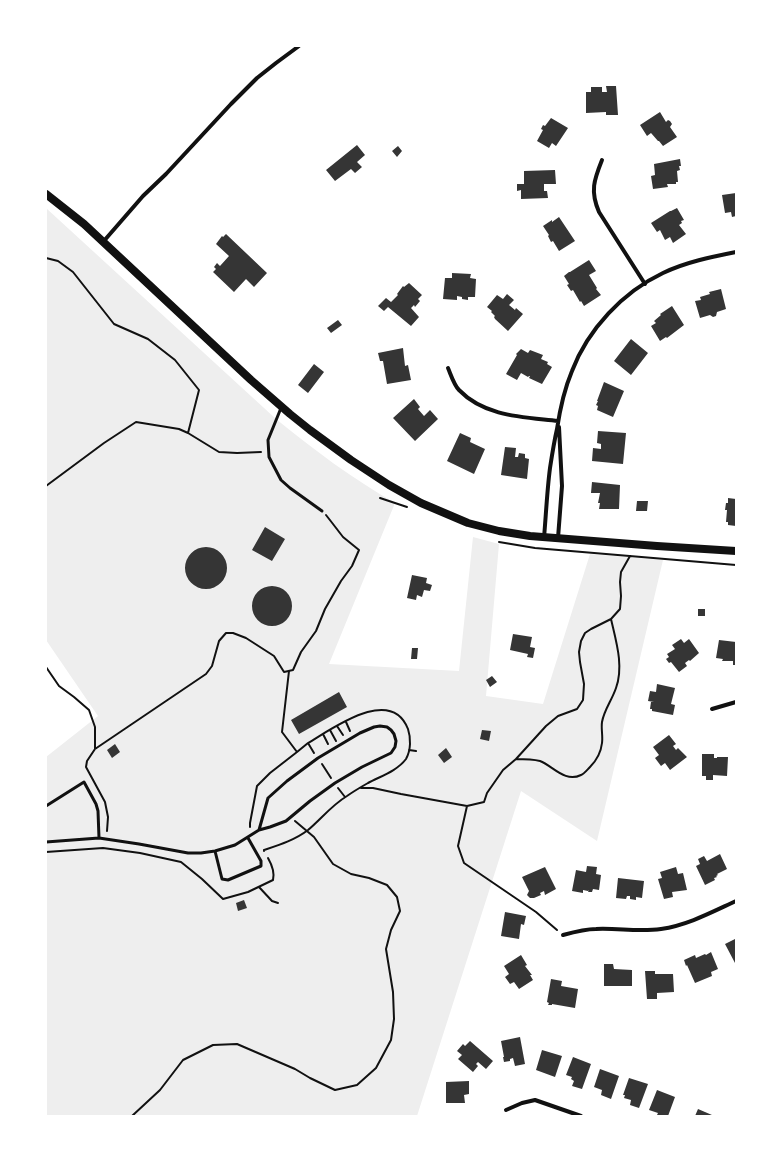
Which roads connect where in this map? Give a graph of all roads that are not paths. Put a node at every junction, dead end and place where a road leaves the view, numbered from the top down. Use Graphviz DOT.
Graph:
graph roads {
  1 [pos="299,46"];
  2 [pos="602,160"];
  3 [pos="46,194"];
  4 [pos="103,242"];
  5 [pos="736,252"];
  6 [pos="644,284"];
  7 [pos="448,368"];
  8 [pos="281,407"];
  9 [pos="558,421"];
  10 [pos="322,511"];
  11 [pos="544,538"];
  12 [pos="558,539"];
  13 [pos="736,551"];
  14 [pos="736,702"];
  15 [pos="712,709"];
  16 [pos="46,806"];
  17 [pos="259,830"];
  18 [pos="99,838"];
  19 [pos="248,838"];
  20 [pos="46,842"];
  21 [pos="215,851"];
  22 [pos="736,901"];
  23 [pos="563,935"];
  24 [pos="506,1110"];
  25 [pos="582,1116"];
  1 -- 4 [label="street"];
  2 -- 6 [label="street"];
  3 -- 4 [label="main road"];
  4 -- 8 [label="main road"];
  5 -- 6 [label="street"];
  6 -- 9 [label="street"];
  7 -- 9 [label="street"];
  8 -- 10 [label="lane"];
  8 -- 11 [label="main road"];
  9 -- 11 [label="street"];
  9 -- 12 [label="street"];
  11 -- 12 [label="main road"];
  12 -- 13 [label="main road"];
  14 -- 15 [label="street"];
  16 -- 18 [label="lane"];
  17 -- 17 [label="lane"];
  17 -- 19 [label="lane"];
  18 -- 20 [label="lane"];
  18 -- 21 [label="lane"];
  19 -- 21 [label="lane"];
  19 -- 21 [label="lane"];
  22 -- 23 [label="street"];
  24 -- 25 [label="street"];
}
